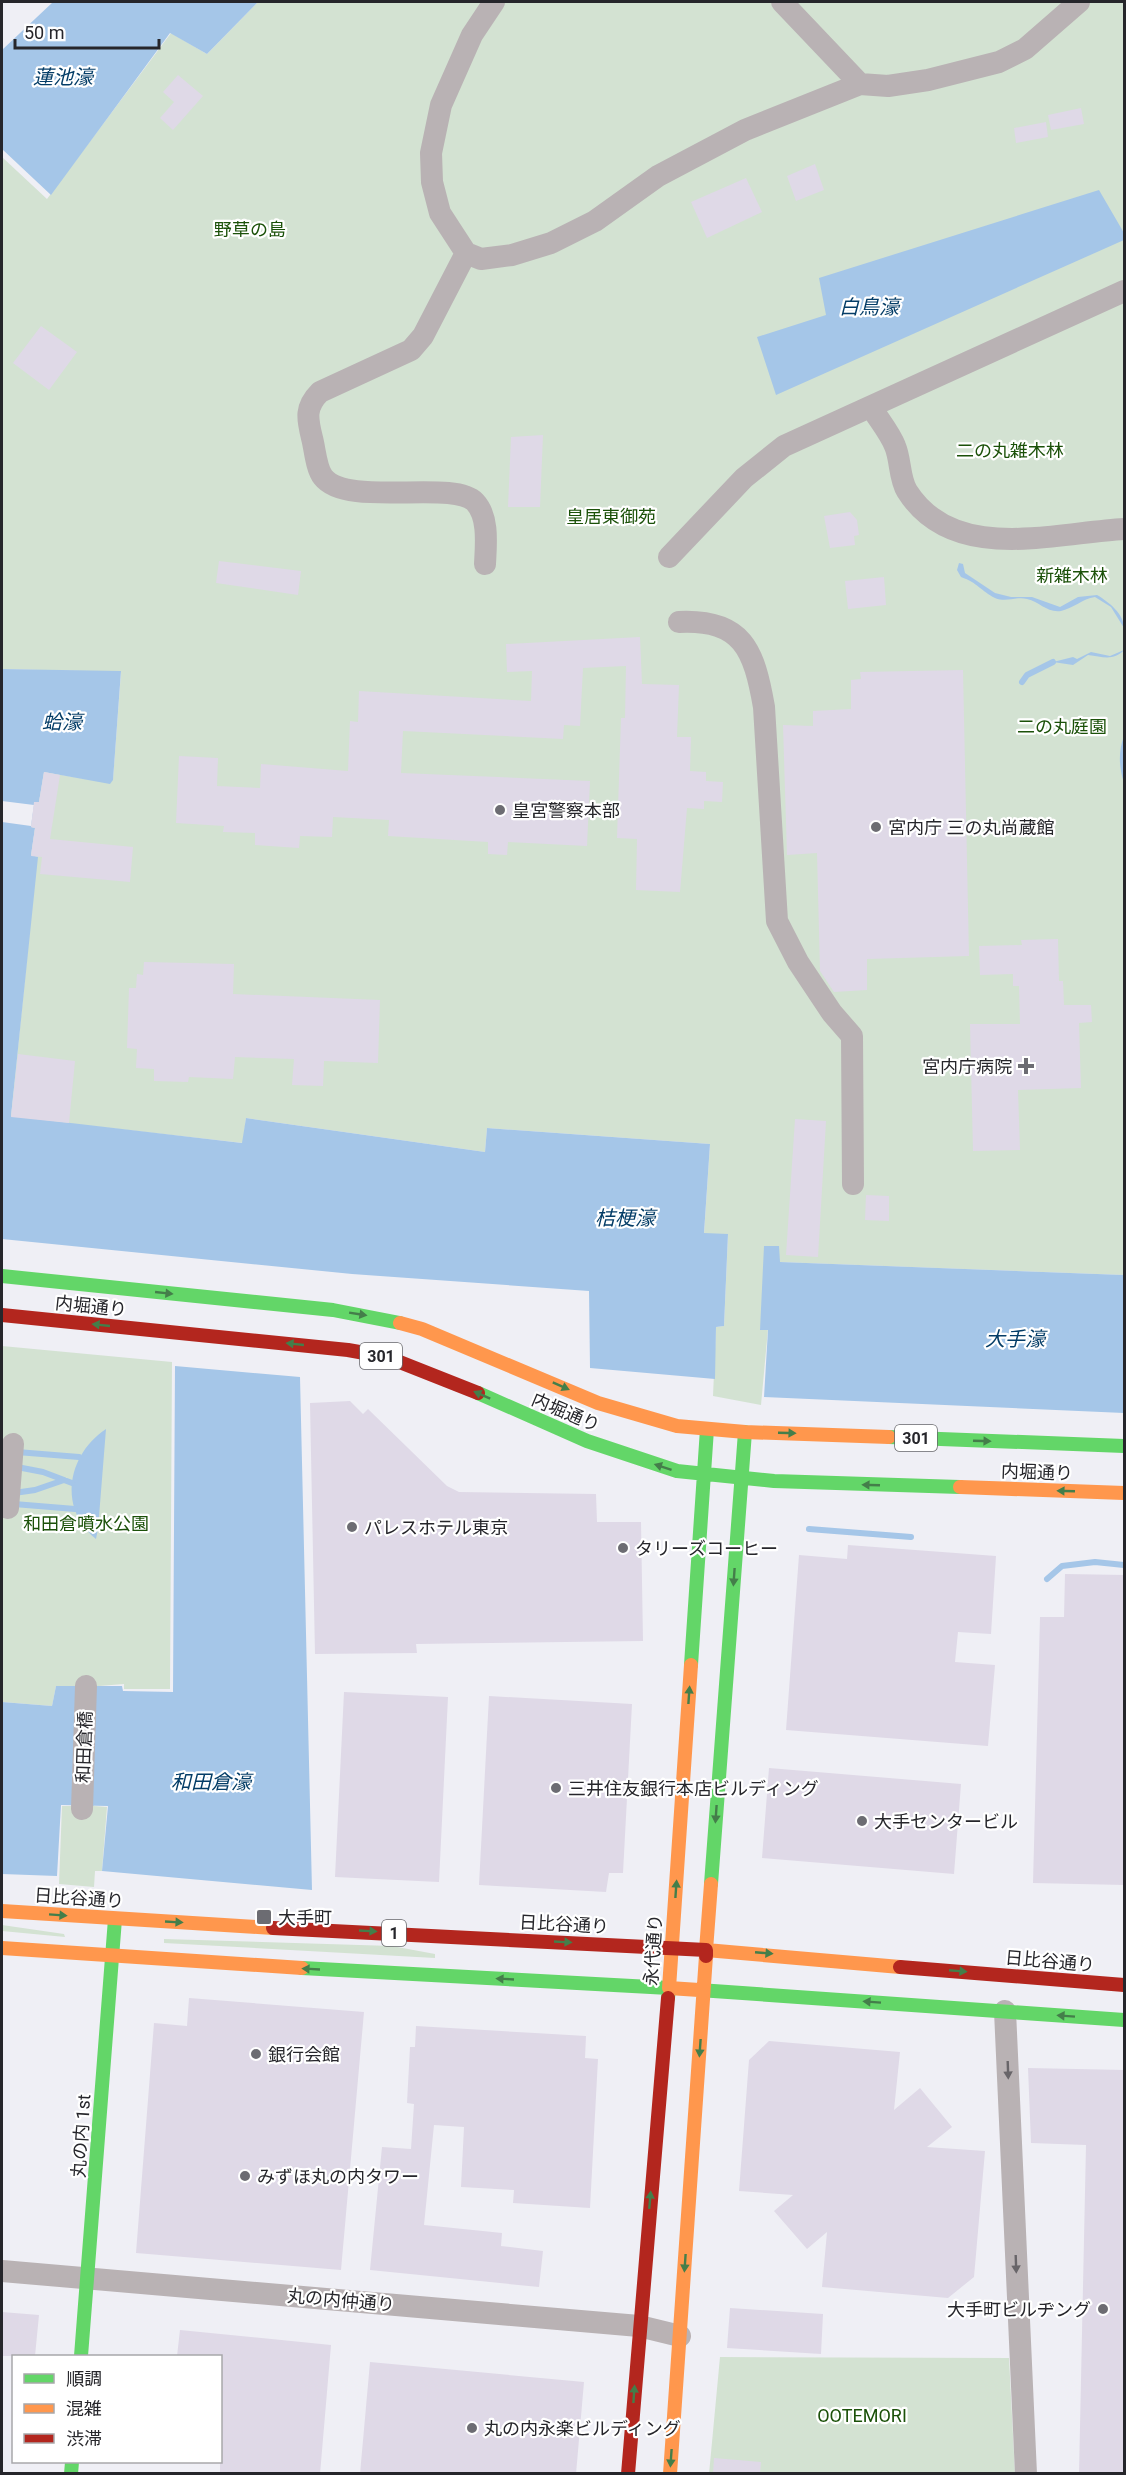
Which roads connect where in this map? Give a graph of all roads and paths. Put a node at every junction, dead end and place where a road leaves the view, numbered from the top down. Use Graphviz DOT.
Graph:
graph roads {
  1 [pos="494,2"];
  2 [pos="782,2"];
  3 [pos="1079,2"];
  4 [pos="860,84"];
  5 [pos="466,253"];
  6 [pos="1125,291"];
  7 [pos="871,407"];
  8 [pos="1125,529"];
  9 [pos="669,557"];
  10 [pos="485,564"];
  11 [pos="679,622"];
  12 [pos="853,1184"];
  13 [pos="2,1276"];
  14 [pos="2,1315"];
  15 [pos="707,1429"];
  16 [pos="745,1432"];
  17 [pos="13,1444"];
  18 [pos="1125,1446"];
  19 [pos="704,1475"];
  20 [pos="741,1477"];
  21 [pos="1125,1493"];
  22 [pos="9,1495"];
  23 [pos="86,1686"];
  24 [pos="82,1809"];
  25 [pos="2,1911"];
  26 [pos="115,1919"];
  27 [pos="2,1948"];
  28 [pos="672,1948"];
  29 [pos="706,1950"];
  30 [pos="113,1957"];
  31 [pos="1125,1985"];
  32 [pos="669,1988"];
  33 [pos="704,1989"];
  34 [pos="1005,2011"];
  35 [pos="1125,2020"];
  36 [pos="2,2271"];
  37 [pos="88,2278"];
  38 [pos="639,2326"];
  39 [pos="680,2336"];
  40 [pos="81,2355"];
  41 [pos="628,2474"];
  42 [pos="670,2474"];
  43 [pos="1026,2474"];
  1 -- 5 [label="street"];
  2 -- 4 [label="street"];
  3 -- 4 [label="street"];
  4 -- 5 [label="street"];
  5 -- 10 [label="street"];
  6 -- 7 [label="street"];
  7 -- 8 [label="street"];
  7 -- 9 [label="street"];
  11 -- 12 [label="street"];
  13 -- 15 [label="main road, 内堀通り / 301, one-way"];
  19 -- 14 [label="main road, 内堀通り / 301, one-way"];
  15 -- 16 [label="main road, 内堀通り / 301"];
  15 -- 19 [label="main road, 永代通り"];
  16 -- 18 [label="main road, 内堀通り / 301, one-way"];
  16 -- 20 [label="main road"];
  17 -- 22 [label="street"];
  19 -- 20 [label="main road, 内堀通り / 301"];
  28 -- 19 [label="main road, 永代通り, one-way"];
  21 -- 20 [label="main road, 内堀通り / 301, one-way"];
  20 -- 29 [label="main road, one-way"];
  23 -- 24 [label="street, 和田倉橋"];
  25 -- 26 [label="main road, 日比谷通り / 1, one-way"];
  26 -- 28 [label="main road, 日比谷通り / 1, one-way"];
  26 -- 30 [label="main road, 丸の内 1st"];
  27 -- 30 [label="main road, 1"];
  28 -- 29 [label="main road, 日比谷通り / 1"];
  28 -- 32 [label="main road, 永代通り"];
  29 -- 31 [label="main road, 日比谷通り, one-way"];
  29 -- 33 [label="main road"];
  32 -- 30 [label="main road, 1, one-way"];
  30 -- 37 [label="main road, 丸の内 1st"];
  32 -- 33 [label="main road"];
  38 -- 32 [label="main road, 永代通り, one-way"];
  34 -- 33 [label="main road, one-way"];
  33 -- 39 [label="main road, one-way"];
  35 -- 34 [label="main road, one-way"];
  34 -- 43 [label="street, one-way"];
  36 -- 37 [label="street, 丸の内仲通り"];
  37 -- 38 [label="street, 丸の内仲通り"];
  37 -- 40 [label="main road, 丸の内 1st"];
  38 -- 39 [label="street, 丸の内仲通り"];
  41 -- 38 [label="main road, 永代通り, one-way"];
  39 -- 42 [label="main road, one-way"];
}
